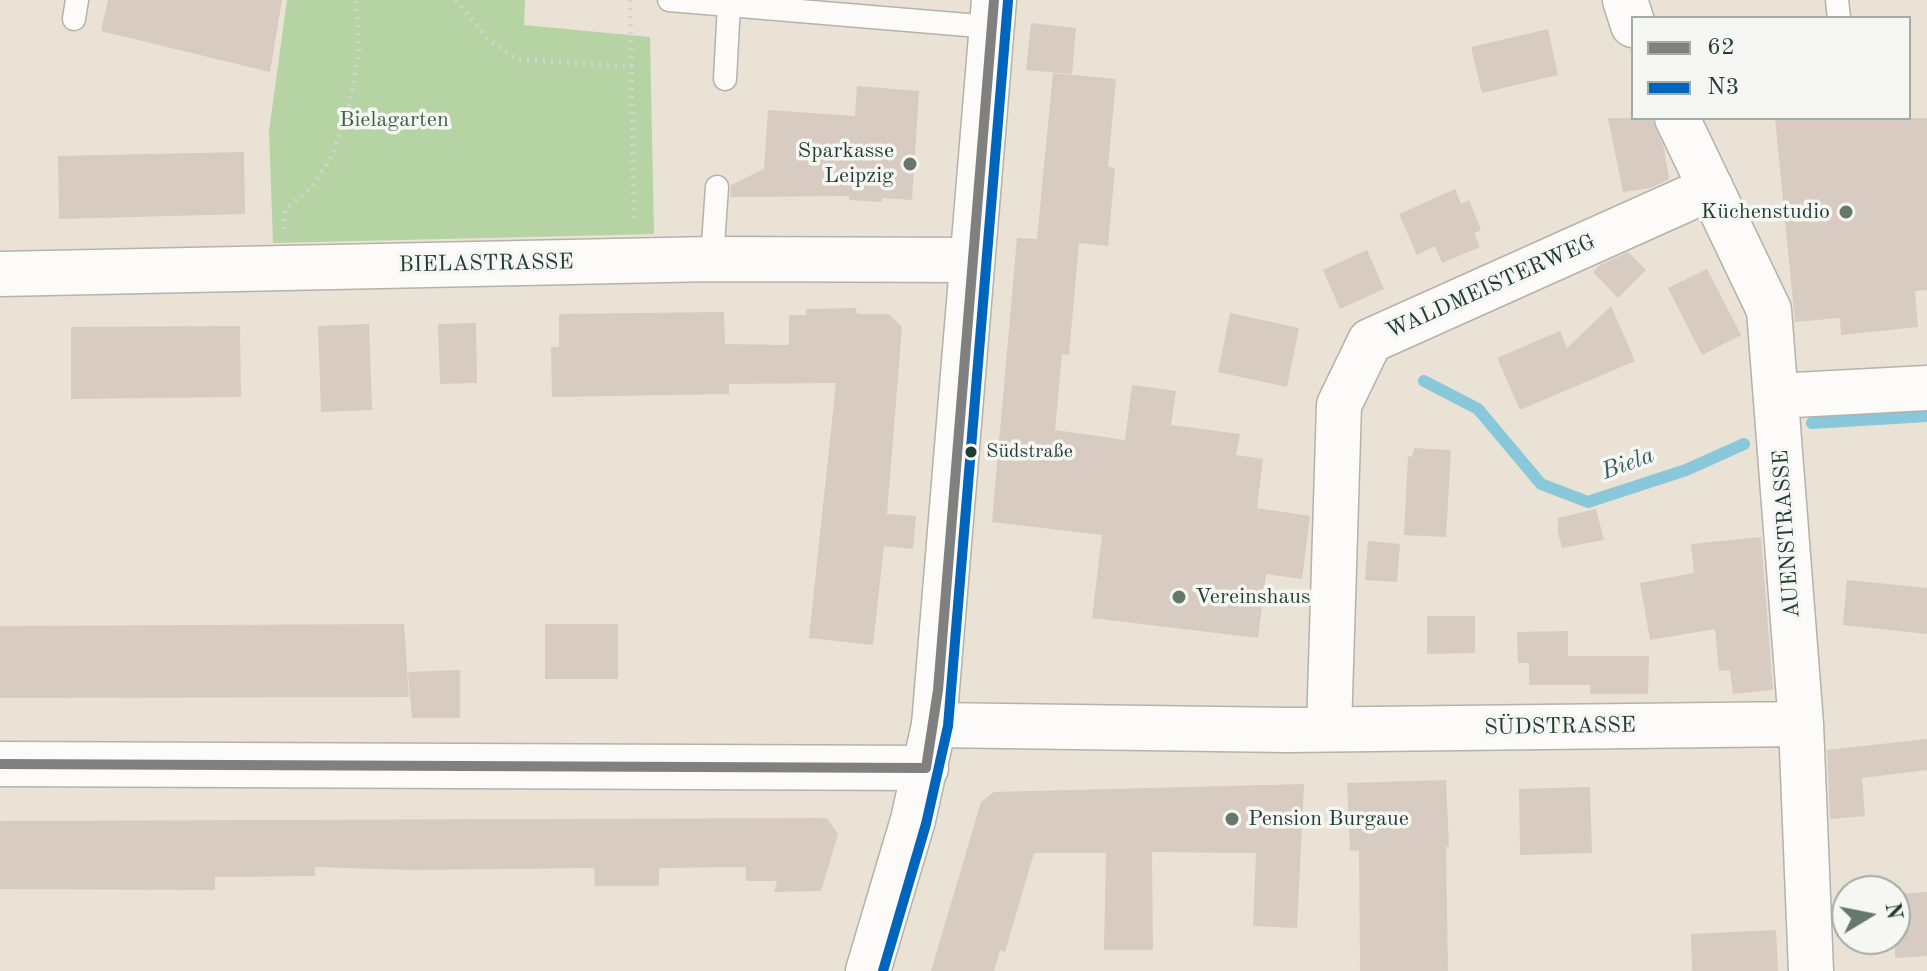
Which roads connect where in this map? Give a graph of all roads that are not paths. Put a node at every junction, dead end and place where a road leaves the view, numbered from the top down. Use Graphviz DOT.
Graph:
graph roads {
  1 [pos="669,0"];
  2 [pos="729,5"];
  3 [pos="993,14"];
  4 [pos="725,79"];
  5 [pos="1678,120"];
  6 [pos="717,187"];
  7 [pos="1711,188"];
  8 [pos="712,259"];
  9 [pos="972,260"];
  10 [pos="0,274"];
  11 [pos="1927,388"];
  12 [pos="1776,396"];
  13 [pos="1801,724"];
  14 [pos="934,725"];
  15 [pos="1329,729"];
  16 [pos="0,764"];
  17 [pos="926,768"];
  18 [pos="868,971"];
  19 [pos="1811,971"];
  1 -- 2 [label="lane"];
  2 -- 3 [label="lane"];
  2 -- 4 [label="lane"];
  3 -- 9 [label="street"];
  5 -- 7 [label="street, AUENSTRASSE"];
  6 -- 8 [label="lane"];
  7 -- 12 [label="street, AUENSTRASSE"];
  7 -- 15 [label="street, WALDMEISTERWEG"];
  8 -- 9 [label="street, BIELASTRASSE"];
  8 -- 10 [label="street, BIELASTRASSE"];
  9 -- 14 [label="street"];
  11 -- 12 [label="street"];
  12 -- 13 [label="street, AUENSTRASSE"];
  13 -- 15 [label="street, SÜDSTRASSE"];
  13 -- 19 [label="street, AUENSTRASSE"];
  14 -- 15 [label="street, SÜDSTRASSE"];
  14 -- 17 [label="street"];
  16 -- 17 [label="street"];
  17 -- 18 [label="street"];
}
